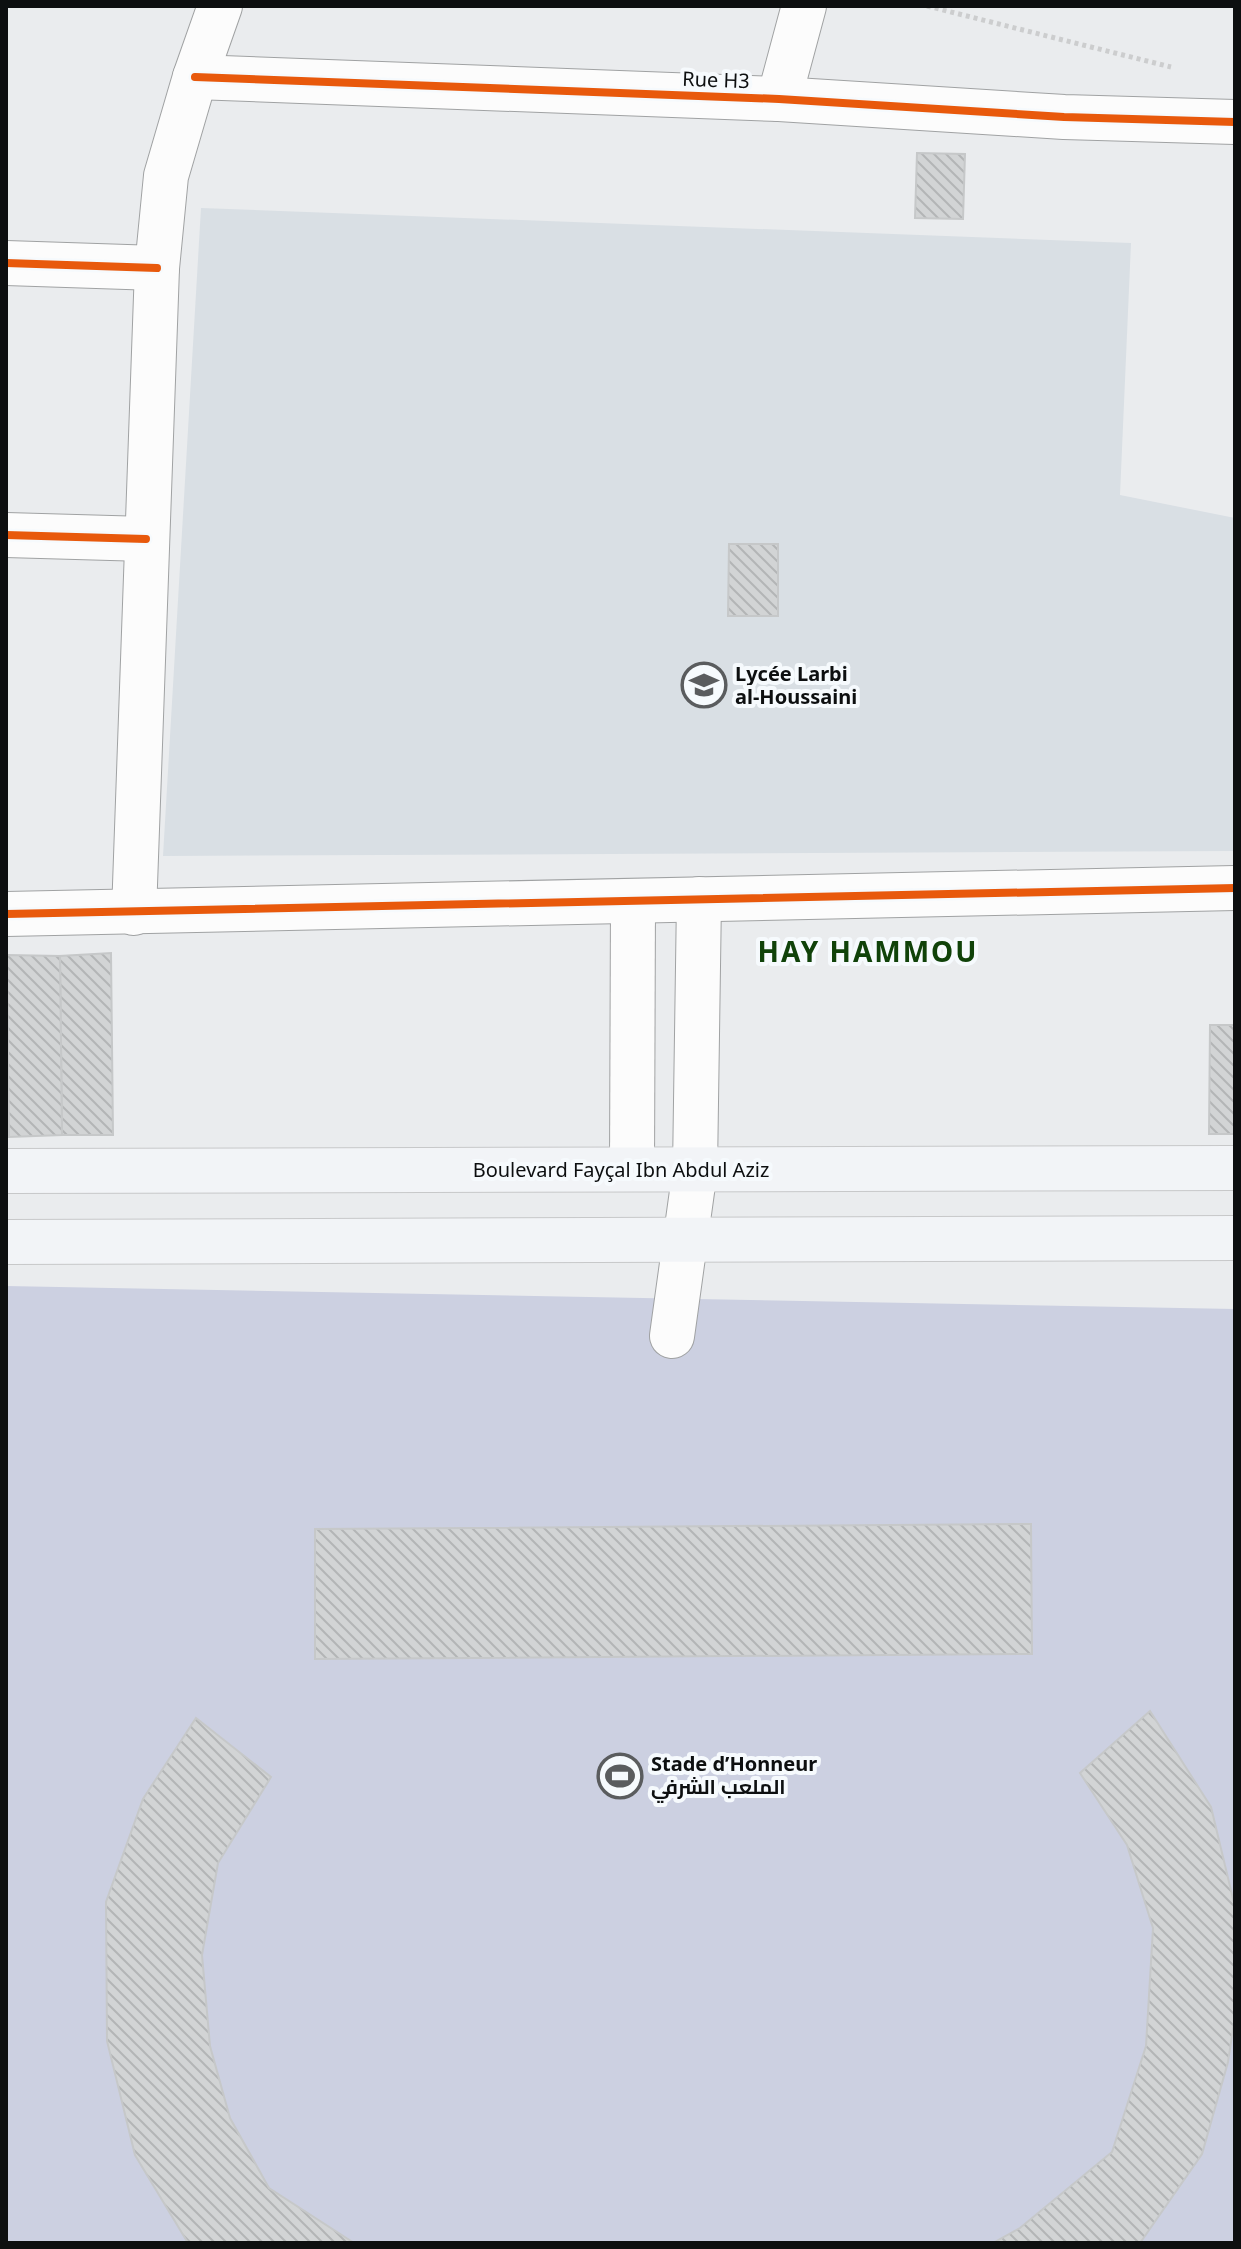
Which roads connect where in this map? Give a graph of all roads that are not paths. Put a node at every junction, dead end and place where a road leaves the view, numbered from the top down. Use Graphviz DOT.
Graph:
graph roads {
  1 [pos="220,6"];
  2 [pos="803,6"];
  3 [pos="195,77"];
  4 [pos="779,99"];
  5 [pos="1235,122"];
  6 [pos="6,263"];
  7 [pos="157,268"];
  8 [pos="6,535"];
  9 [pos="146,539"];
  10 [pos="1235,888"];
  11 [pos="699,899"];
  12 [pos="633,901"];
  13 [pos="134,913"];
  14 [pos="6,914"];
  15 [pos="1235,1168"];
  16 [pos="632,1169"];
  17 [pos="695,1170"];
  18 [pos="6,1171"];
  19 [pos="1235,1238"];
  20 [pos="685,1239"];
  21 [pos="6,1242"];
  22 [pos="672,1336"];
  1 -- 3 [label="street"];
  2 -- 4 [label="street"];
  3 -- 4 [label="street, Rue H3"];
  3 -- 7 [label="street"];
  4 -- 5 [label="street, Rue H3"];
  6 -- 7 [label="street"];
  7 -- 9 [label="street"];
  8 -- 9 [label="street"];
  9 -- 13 [label="street"];
  10 -- 11 [label="street"];
  11 -- 12 [label="street"];
  11 -- 17 [label="street"];
  12 -- 13 [label="street"];
  12 -- 16 [label="street"];
  13 -- 14 [label="street"];
  15 -- 17 [label="main road, Boulevard Fayçal Ibn Abdul Aziz"];
  16 -- 17 [label="main road, Boulevard Fayçal Ibn Abdul Aziz"];
  16 -- 18 [label="main road, Boulevard Fayçal Ibn Abdul Aziz"];
  17 -- 20 [label="street"];
  19 -- 20 [label="main road"];
  20 -- 21 [label="main road"];
  20 -- 22 [label="street"];
}
